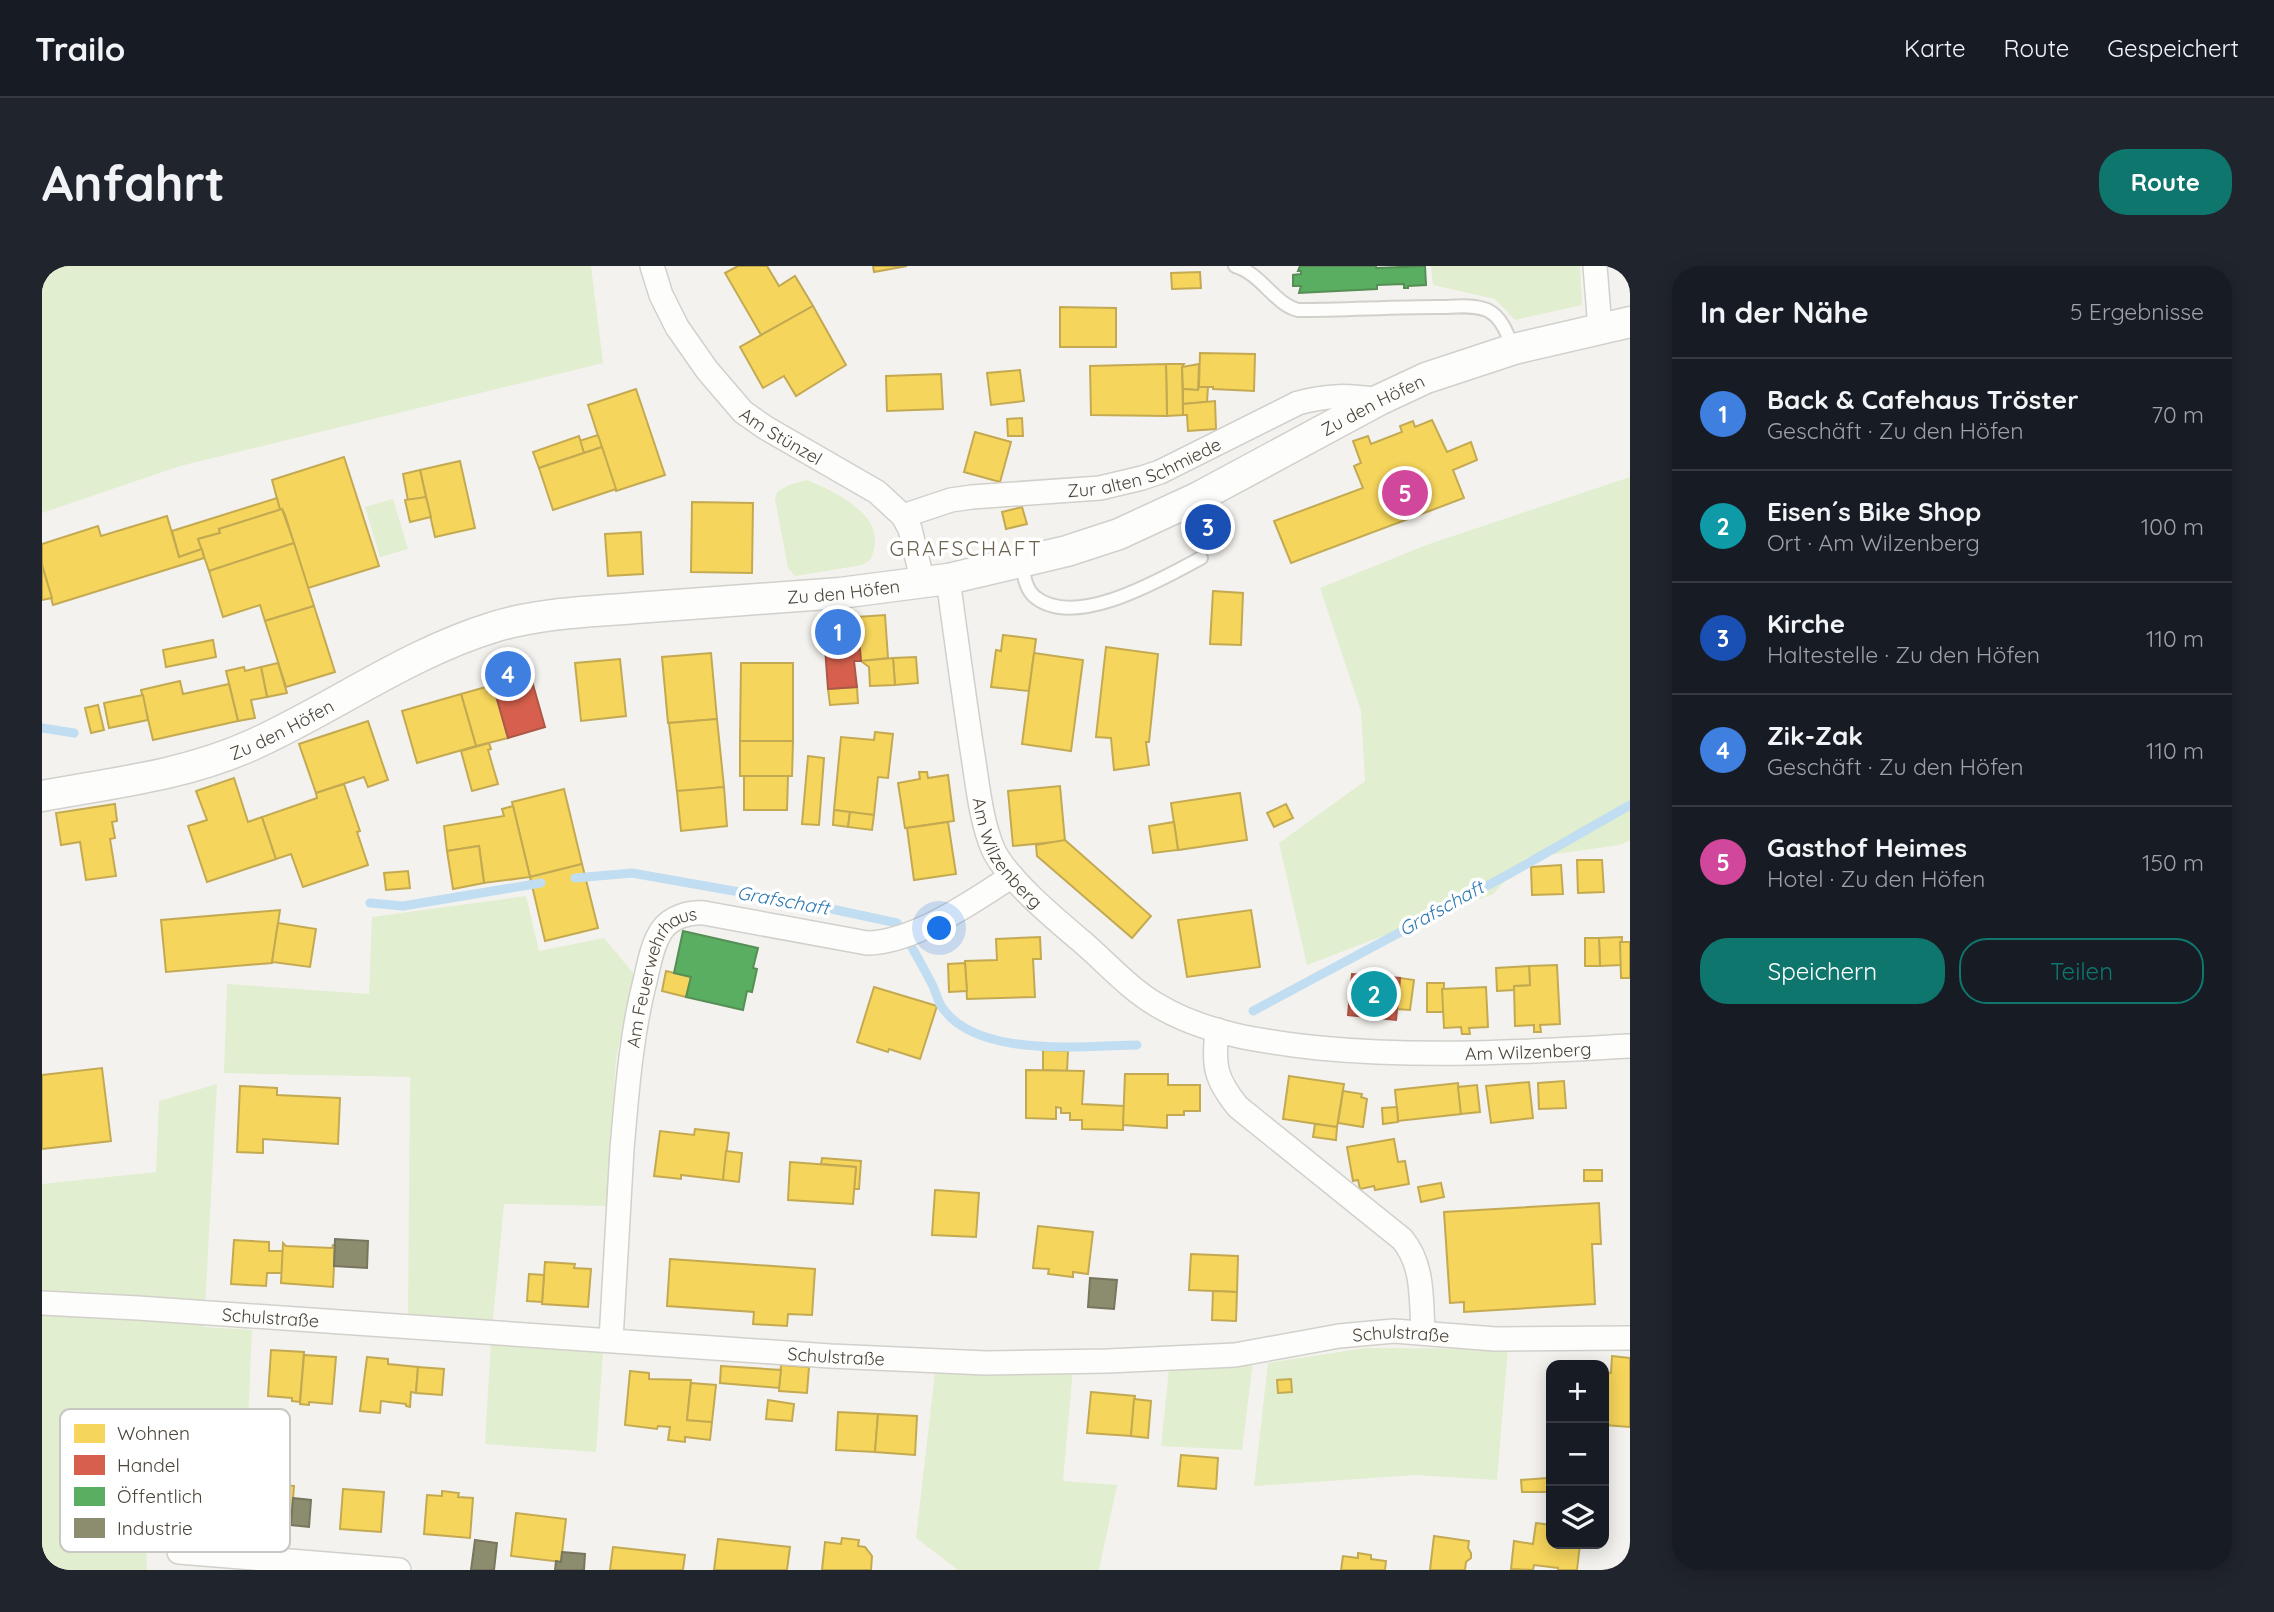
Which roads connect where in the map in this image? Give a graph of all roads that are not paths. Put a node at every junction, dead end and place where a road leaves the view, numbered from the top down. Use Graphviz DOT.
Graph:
graph roads {
  1 [pos="652,266"];
  2 [pos="1236,266"];
  3 [pos="1595,266"];
  4 [pos="1630,322"];
  5 [pos="1600,328"];
  6 [pos="1514,349"];
  7 [pos="1378,400"];
  8 [pos="903,516"];
  9 [pos="1201,558"];
  10 [pos="1021,562"];
  11 [pos="936,581"];
  12 [pos="42,796"];
  13 [pos="1013,876"];
  14 [pos="1217,1030"];
  15 [pos="1630,1046"];
  16 [pos="42,1303"];
  17 [pos="1423,1332"];
  18 [pos="1630,1338"];
  19 [pos="611,1340"];
  20 [pos="179,1552"];
  21 [pos="399,1570"];
  1 -- 8 [label="street, Am Stünzel"];
  2 -- 6 [label="lane"];
  3 -- 5 [label="street"];
  4 -- 5 [label="street, Zu den Höfen"];
  5 -- 6 [label="street, Zu den Höfen"];
  6 -- 7 [label="street, Zu den Höfen"];
  7 -- 8 [label="street, Zur alten Schmiede"];
  7 -- 10 [label="street, Zu den Höfen"];
  8 -- 11 [label="street, Am Stünzel"];
  9 -- 10 [label="lane"];
  10 -- 11 [label="street, Zu den Höfen"];
  11 -- 12 [label="street, Zu den Höfen"];
  11 -- 13 [label="street, Am Wilzenberg"];
  13 -- 14 [label="street, Am Wilzenberg"];
  13 -- 19 [label="street, Am Feuerwehrhaus"];
  14 -- 15 [label="street, Am Wilzenberg"];
  14 -- 17 [label="street"];
  16 -- 19 [label="street, Schulstraße"];
  17 -- 18 [label="street, Schulstraße"];
  17 -- 19 [label="street, Schulstraße"];
  20 -- 21 [label="street"];
}
